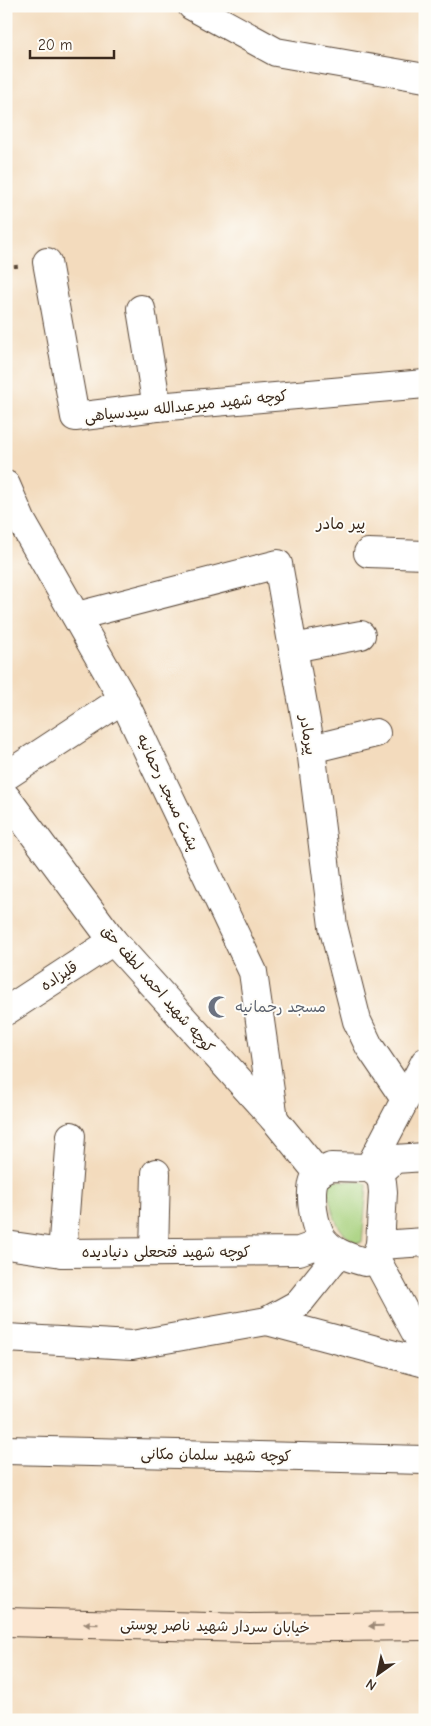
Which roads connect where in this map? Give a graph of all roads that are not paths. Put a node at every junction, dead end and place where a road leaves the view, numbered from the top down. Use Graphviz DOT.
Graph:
graph roads {
  1 [pos="192,6"];
  2 [pos="425,78"];
  3 [pos="47,262"];
  4 [pos="141,309"];
  5 [pos="425,384"];
  6 [pos="157,407"];
  7 [pos="6,485"];
  8 [pos="14,527"];
  9 [pos="368,553"];
  10 [pos="425,555"];
  11 [pos="77,616"];
  12 [pos="361,635"];
  13 [pos="294,648"];
  14 [pos="123,699"];
  15 [pos="376,733"];
  16 [pos="311,749"];
  17 [pos="6,776"];
  18 [pos="6,797"];
  19 [pos="113,941"];
  20 [pos="6,1010"];
  21 [pos="425,1062"];
  22 [pos="406,1099"];
  23 [pos="274,1119"];
  24 [pos="70,1136"];
  25 [pos="425,1157"];
  26 [pos="374,1171"];
  27 [pos="156,1173"];
  28 [pos="319,1174"];
  29 [pos="425,1242"];
  30 [pos="6,1245"];
  31 [pos="332,1247"];
  32 [pos="378,1251"];
  33 [pos="154,1252"];
  34 [pos="62,1253"];
  35 [pos="267,1321"];
  36 [pos="6,1338"];
  37 [pos="425,1350"];
  38 [pos="425,1363"];
  39 [pos="6,1450"];
  40 [pos="425,1460"];
  41 [pos="6,1622"];
  42 [pos="425,1626"];
  1 -- 2 [label="street"];
  3 -- 6 [label="street, کوچه شهید میرعبدالله سیدسیاهی"];
  4 -- 6 [label="street"];
  5 -- 6 [label="street, کوچه شهید میرعبدالله سیدسیاهی"];
  7 -- 8 [label="street, پشت مسجد رحمانیه"];
  8 -- 11 [label="street, پشت مسجد رحمانیه"];
  9 -- 10 [label="street"];
  11 -- 13 [label="street, پیرمادر"];
  11 -- 14 [label="street, پشت مسجد رحمانیه"];
  12 -- 13 [label="street"];
  13 -- 16 [label="street, پیرمادر"];
  14 -- 17 [label="street"];
  14 -- 23 [label="street, پشت مسجد رحمانیه"];
  15 -- 16 [label="street"];
  16 -- 22 [label="street, پیرمادر"];
  18 -- 19 [label="street, کوچه شهید احمد لطف حق"];
  19 -- 20 [label="street, قلیزاده"];
  19 -- 23 [label="street, کوچه شهید احمد لطف حق"];
  21 -- 22 [label="street"];
  22 -- 26 [label="street"];
  23 -- 28 [label="street, کوچه شهید احمد لطف حق"];
  24 -- 34 [label="street"];
  25 -- 26 [label="street"];
  26 -- 28 [label="street"];
  26 -- 32 [label="street"];
  27 -- 33 [label="street"];
  28 -- 31 [label="street"];
  29 -- 32 [label="street"];
  30 -- 34 [label="street, کوچه شهید فتحعلی دنیادیده"];
  31 -- 32 [label="street"];
  31 -- 33 [label="street, کوچه شهید فتحعلی دنیادیده"];
  31 -- 35 [label="street"];
  32 -- 37 [label="street"];
  33 -- 34 [label="street, کوچه شهید فتحعلی دنیادیده"];
  35 -- 36 [label="street"];
  35 -- 38 [label="street"];
  39 -- 40 [label="street, کوچه شهید سلمان مکانی"];
  42 -- 41 [label="main road, خیابان سردار شهید ناصر پوستی, one-way"];
}
